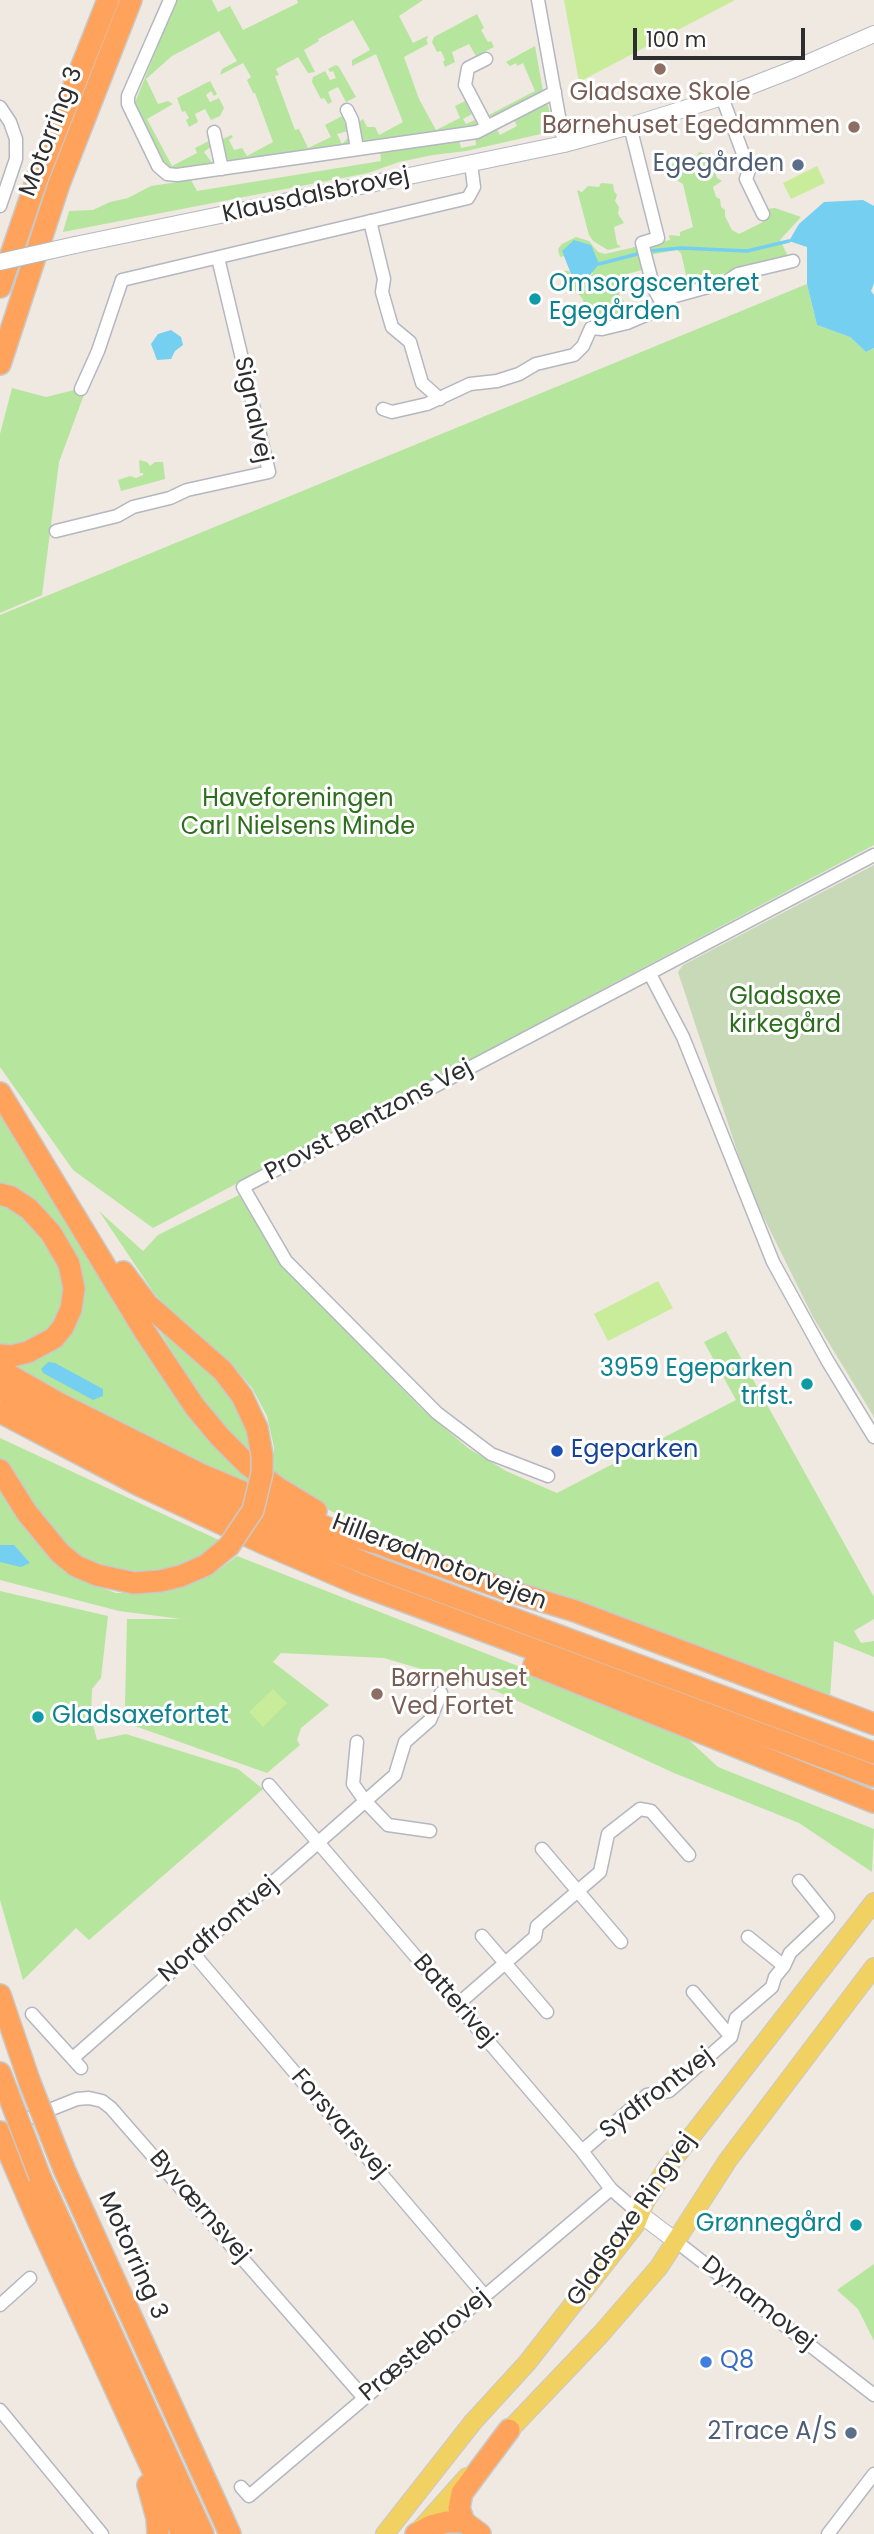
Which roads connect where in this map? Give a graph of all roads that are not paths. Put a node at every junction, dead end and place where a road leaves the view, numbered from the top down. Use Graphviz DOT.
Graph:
graph roads {
  1 [pos="108,0"];
  2 [pos="131,0"];
  3 [pos="170,0"];
  4 [pos="538,0"];
  5 [pos="874,34"];
  6 [pos="486,59"];
  7 [pos="555,92"];
  8 [pos="722,96"];
  9 [pos="0,107"];
  10 [pos="347,110"];
  11 [pos="630,126"];
  12 [pos="487,127"];
  13 [pos="214,132"];
  14 [pos="564,144"];
  15 [pos="357,148"];
  16 [pos="471,164"];
  17 [pos="222,169"];
  18 [pos="0,206"];
  19 [pos="763,214"];
  20 [pos="370,220"];
  21 [pos="218,258"];
  22 [pos="793,261"];
  23 [pos="0,262"];
  24 [pos="0,287"];
  25 [pos="662,303"];
  26 [pos="0,364"];
  27 [pos="81,389"];
  28 [pos="440,399"];
  29 [pos="383,409"];
  30 [pos="56,531"];
  31 [pos="874,855"];
  32 [pos="650,974"];
  33 [pos="0,1093"];
  34 [pos="29,1139"];
  35 [pos="0,1194"];
  36 [pos="0,1354"];
  37 [pos="0,1370"];
  38 [pos="0,1389"];
  39 [pos="0,1412"];
  40 [pos="0,1429"];
  41 [pos="874,1437"];
  42 [pos="0,1470"];
  43 [pos="548,1476"];
  44 [pos="141,1486"];
  45 [pos="380,1544"];
  46 [pos="358,1584"];
  47 [pos="516,1594"];
  48 [pos="441,1693"];
  49 [pos="764,1713"];
  50 [pos="874,1724"];
  51 [pos="357,1742"];
  52 [pos="874,1753"];
  53 [pos="874,1776"];
  54 [pos="269,1785"];
  55 [pos="365,1801"];
  56 [pos="874,1802"];
  57 [pos="430,1831"];
  58 [pos="318,1843"];
  59 [pos="542,1849"];
  60 [pos="689,1855"];
  61 [pos="799,1881"];
  62 [pos="578,1891"];
  63 [pos="874,1902"];
  64 [pos="482,1936"];
  65 [pos="748,1937"];
  66 [pos="621,1942"];
  67 [pos="192,1953"];
  68 [pos="505,1963"];
  69 [pos="784,1966"];
  70 [pos="874,1967"];
  71 [pos="693,1992"];
  72 [pos="0,1995"];
  73 [pos="457,2005"];
  74 [pos="547,2012"];
  75 [pos="33,2014"];
  76 [pos="731,2037"];
  77 [pos="4,2082"];
  78 [pos="0,2131"];
  79 [pos="582,2151"];
  80 [pos="31,2181"];
  81 [pos="611,2189"];
  82 [pos="640,2214"];
  83 [pos="677,2242"];
  84 [pos="30,2278"];
  85 [pos="485,2296"];
  86 [pos="0,2305"];
  87 [pos="98,2352"];
  88 [pos="161,2383"];
  89 [pos="874,2395"];
  90 [pos="364,2398"];
  91 [pos="0,2410"];
  92 [pos="509,2430"];
  93 [pos="874,2474"];
  94 [pos="242,2487"];
  95 [pos="472,2528"];
  96 [pos="102,2534"];
  97 [pos="158,2534"];
  98 [pos="181,2534"];
  99 [pos="203,2534"];
  100 [pos="230,2534"];
  101 [pos="245,2534"];
  102 [pos="385,2534"];
  103 [pos="416,2534"];
  104 [pos="828,2534"];
  1 -- 24 [label="highway, Motorring 3"];
  2 -- 26 [label="highway, Motorring 3"];
  3 -- 17 [label="street"];
  4 -- 7 [label="street"];
  5 -- 8 [label="street, Klausdalsbrovej"];
  6 -- 12 [label="street"];
  7 -- 12 [label="street"];
  7 -- 14 [label="street"];
  8 -- 11 [label="street, Klausdalsbrovej"];
  8 -- 19 [label="street"];
  9 -- 18 [label="street"];
  10 -- 15 [label="street"];
  11 -- 14 [label="street, Klausdalsbrovej"];
  11 -- 25 [label="street"];
  12 -- 15 [label="street"];
  13 -- 17 [label="street"];
  14 -- 16 [label="street, Klausdalsbrovej"];
  15 -- 17 [label="street"];
  16 -- 20 [label="street"];
  16 -- 23 [label="street, Klausdalsbrovej, bridge"];
  20 -- 21 [label="street"];
  20 -- 28 [label="street"];
  21 -- 27 [label="street"];
  21 -- 30 [label="street, Signalvej"];
  22 -- 25 [label="street"];
  25 -- 28 [label="street"];
  28 -- 29 [label="street"];
  31 -- 32 [label="street, Provst Bentzons Vej"];
  32 -- 41 [label="street"];
  32 -- 43 [label="street, Provst Bentzons Vej"];
  33 -- 34 [label="highway"];
  34 -- 42 [label="highway, bridge"];
  34 -- 45 [label="highway"];
  35 -- 36 [label="highway"];
  37 -- 45 [label="highway"];
  38 -- 49 [label="highway, Hillerødmotorvejen"];
  39 -- 44 [label="highway, Hillerødmotorvejen"];
  40 -- 44 [label="highway"];
  44 -- 46 [label="highway, Hillerødmotorvejen"];
  45 -- 47 [label="highway"];
  46 -- 53 [label="highway, Hillerødmotorvejen"];
  46 -- 56 [label="highway"];
  47 -- 49 [label="highway"];
  47 -- 50 [label="highway"];
  48 -- 55 [label="street, Nordfrontvej"];
  49 -- 52 [label="highway, Hillerødmotorvejen"];
  51 -- 55 [label="street"];
  54 -- 58 [label="street, Batterivej"];
  55 -- 57 [label="street"];
  55 -- 58 [label="street, Nordfrontvej"];
  58 -- 67 [label="street, Nordfrontvej"];
  58 -- 73 [label="street, Batterivej"];
  59 -- 62 [label="street"];
  60 -- 62 [label="street"];
  61 -- 69 [label="street, Sydfrontvej"];
  62 -- 66 [label="street"];
  62 -- 68 [label="street"];
  63 -- 82 [label="main road, Gladsaxe Ringvej"];
  64 -- 68 [label="street"];
  65 -- 69 [label="street"];
  67 -- 75 [label="street, Nordfrontvej"];
  67 -- 85 [label="street, Forsvarsvej"];
  68 -- 73 [label="street"];
  68 -- 74 [label="street"];
  69 -- 76 [label="street, Sydfrontvej"];
  70 -- 83 [label="main road, Gladsaxe Ringvej"];
  71 -- 76 [label="street, Sydfrontvej"];
  72 -- 88 [label="highway, Motorring 3, bridge"];
  73 -- 79 [label="street, Batterivej"];
  76 -- 79 [label="street, Sydfrontvej"];
  77 -- 80 [label="highway, Motorring 3, bridge"];
  78 -- 80 [label="highway"];
  78 -- 90 [label="street, Byværnsvej"];
  79 -- 81 [label="street, Batterivej"];
  80 -- 87 [label="highway"];
  80 -- 99 [label="highway, Motorring 3"];
  81 -- 82 [label="street, Batterivej"];
  81 -- 85 [label="street, Præstebrovej"];
  82 -- 83 [label="street, Dynamovej"];
  82 -- 102 [label="main road, Gladsaxe Ringvej"];
  83 -- 89 [label="street, Dynamovej"];
  83 -- 92 [label="main road, Gladsaxe Ringvej"];
  84 -- 86 [label="street"];
  85 -- 90 [label="street, Præstebrovej"];
  87 -- 97 [label="highway"];
  87 -- 98 [label="highway"];
  88 -- 100 [label="highway, Motorring 3"];
  88 -- 101 [label="highway"];
  90 -- 94 [label="street, Præstebrovej"];
  91 -- 96 [label="street"];
  92 -- 95 [label="highway"];
  92 -- 103 [label="main road, Gladsaxe Ringvej"];
  93 -- 104 [label="street"];
  95 -- 103 [label="highway"];
}
